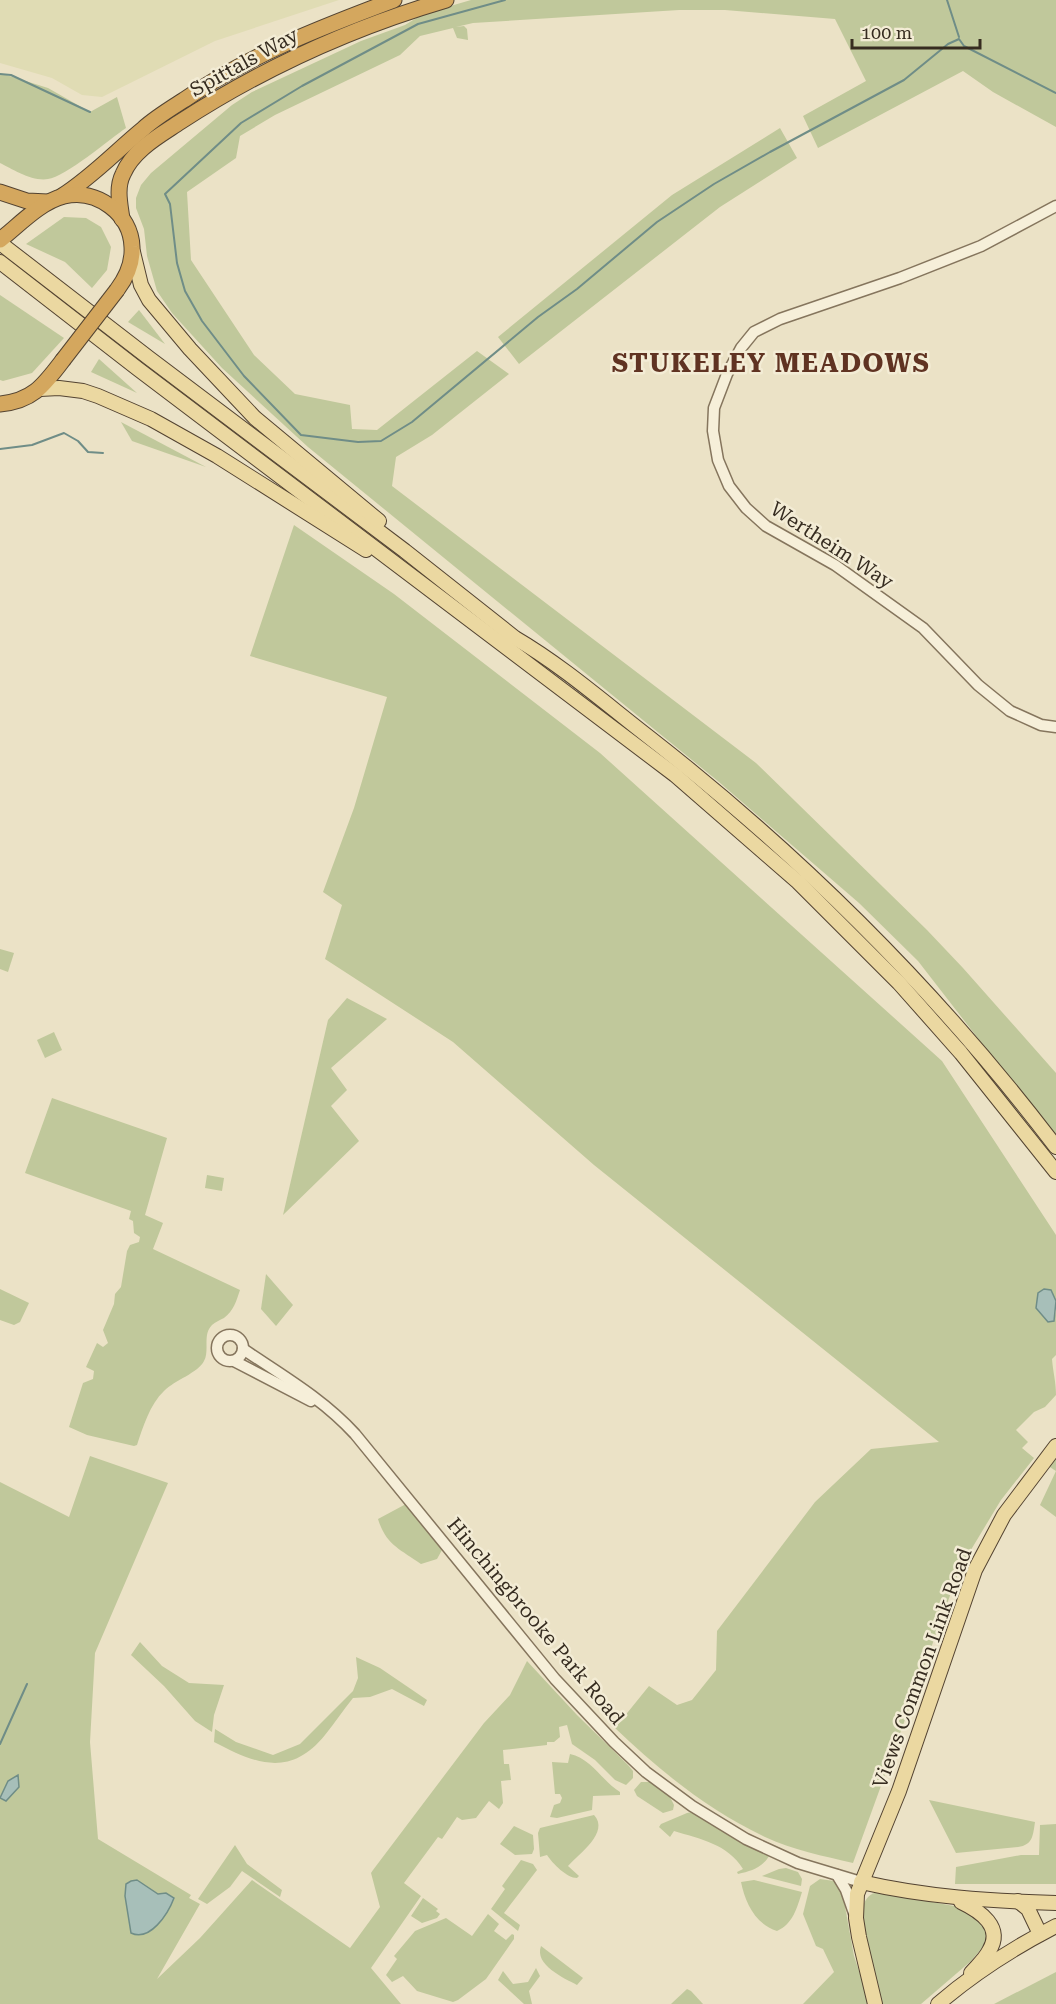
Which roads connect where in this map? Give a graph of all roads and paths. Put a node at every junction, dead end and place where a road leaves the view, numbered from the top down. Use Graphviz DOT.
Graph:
graph roads {
  1 [pos="394,0"];
  2 [pos="446,0"];
  3 [pos="0,192"];
  4 [pos="55,199"];
  5 [pos="1056,206"];
  6 [pos="123,219"];
  7 [pos="0,242"];
  8 [pos="132,248"];
  9 [pos="0,262"];
  10 [pos="40,389"];
  11 [pos="0,404"];
  12 [pos="392,561"];
  13 [pos="530,647"];
  14 [pos="1056,727"];
  15 [pos="1056,1147"];
  16 [pos="1056,1172"];
  17 [pos="243,1349"];
  18 [pos="234,1360"];
  19 [pos="338,1415"];
  20 [pos="1056,1446"];
  21 [pos="837,1875"];
  22 [pos="861,1882"];
  23 [pos="954,1898"];
  24 [pos="1018,1902"];
  25 [pos="1056,1902"];
  26 [pos="856,1918"];
  27 [pos="1056,1926"];
  28 [pos="1040,1934"];
  29 [pos="955,1990"];
  30 [pos="875,2004"];
  31 [pos="938,2004"];
  1 -- 4 [label="highway, Spittals Way"];
  2 -- 6 [label="highway, Spittals Way"];
  3 -- 4 [label="highway"];
  4 -- 6 [label="highway"];
  4 -- 7 [label="highway, Spittals Way"];
  5 -- 14 [label="street, Wertheim Way"];
  6 -- 8 [label="highway, Spittals Way"];
  7 -- 13 [label="main road"];
  8 -- 10 [label="highway, bridge"];
  8 -- 13 [label="main road"];
  9 -- 12 [label="main road"];
  10 -- 11 [label="highway"];
  10 -- 12 [label="main road"];
  12 -- 16 [label="main road"];
  13 -- 15 [label="main road"];
  17 -- 18 [label="street"];
  17 -- 18 [label="street"];
  17 -- 19 [label="street, Hinchingbrooke Park Road"];
  18 -- 19 [label="street, Hinchingbrooke Park Road"];
  19 -- 21 [label="street, Hinchingbrooke Park Road"];
  20 -- 22 [label="main road, Views Common Link Road"];
  21 -- 22 [label="street, Hinchingbrooke Park Road"];
  21 -- 26 [label="street"];
  22 -- 23 [label="main road, Hinchingbrooke Park Road"];
  22 -- 26 [label="main road"];
  23 -- 24 [label="main road, Hinchingbrooke Park Road"];
  23 -- 29 [label="main road"];
  24 -- 25 [label="main road, Hinchingbrooke Park Road"];
  24 -- 28 [label="main road"];
  26 -- 30 [label="main road"];
  27 -- 28 [label="main road"];
  28 -- 29 [label="main road"];
  29 -- 31 [label="main road"];
}
